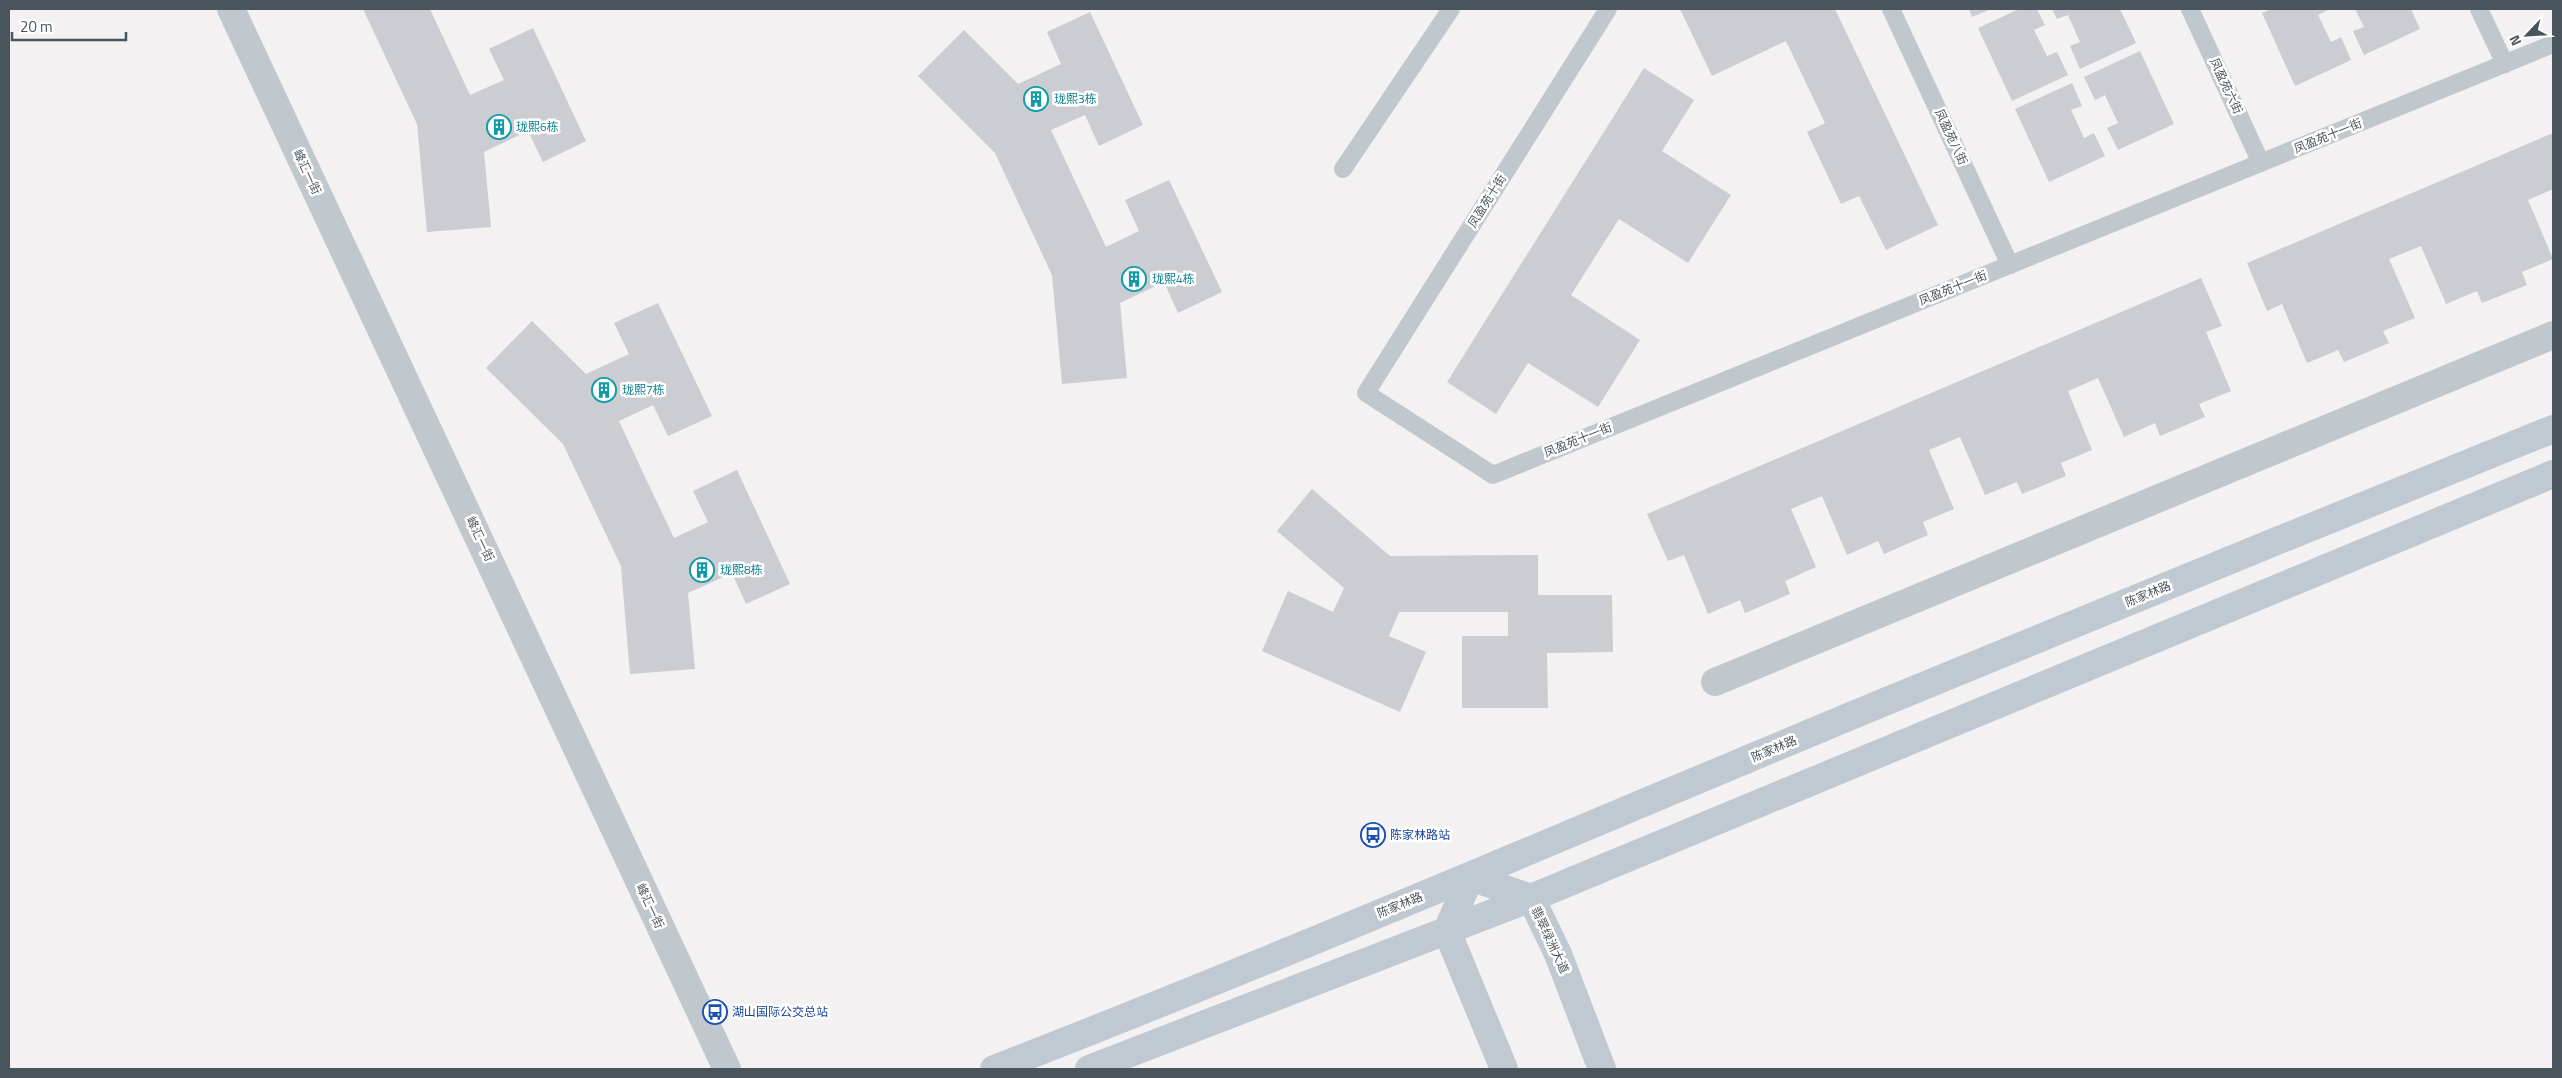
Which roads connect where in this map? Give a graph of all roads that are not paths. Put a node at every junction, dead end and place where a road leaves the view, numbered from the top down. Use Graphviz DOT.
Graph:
graph roads {
  1 [pos="231,9"];
  2 [pos="1451,9"];
  3 [pos="1608,9"];
  4 [pos="1891,9"];
  5 [pos="2190,9"];
  6 [pos="2480,9"];
  7 [pos="2553,44"];
  8 [pos="2505,64"];
  9 [pos="2261,163"];
  10 [pos="1343,169"];
  11 [pos="2010,265"];
  12 [pos="2553,335"];
  13 [pos="1366,393"];
  14 [pos="2553,428"];
  15 [pos="2553,474"];
  16 [pos="1716,682"];
  17 [pos="1470,877"];
  18 [pos="1531,898"];
  19 [pos="1447,931"];
  20 [pos="727,1069"];
  21 [pos="994,1069"];
  22 [pos="1089,1069"];
  23 [pos="1504,1069"];
  24 [pos="1602,1069"];
  1 -- 20 [label="street, 峰汇一街"];
  2 -- 10 [label="lane"];
  3 -- 13 [label="lane, 凤盈苑十街"];
  4 -- 11 [label="lane, 凤盈苑八街"];
  5 -- 9 [label="lane, 凤盈苑六街"];
  6 -- 8 [label="lane"];
  7 -- 8 [label="lane, 凤盈苑十一街"];
  8 -- 9 [label="lane, 凤盈苑十一街"];
  9 -- 11 [label="lane, 凤盈苑十一街"];
  11 -- 13 [label="lane, 凤盈苑十一街"];
  12 -- 16 [label="street"];
  14 -- 17 [label="main road, 陈家林路"];
  15 -- 18 [label="main road"];
  17 -- 18 [label="main road, 翡翠绿洲大道"];
  17 -- 19 [label="main road"];
  17 -- 21 [label="main road, 陈家林路"];
  18 -- 19 [label="main road"];
  18 -- 24 [label="main road, 翡翠绿洲大道"];
  19 -- 22 [label="main road"];
  19 -- 23 [label="main road"];
}
